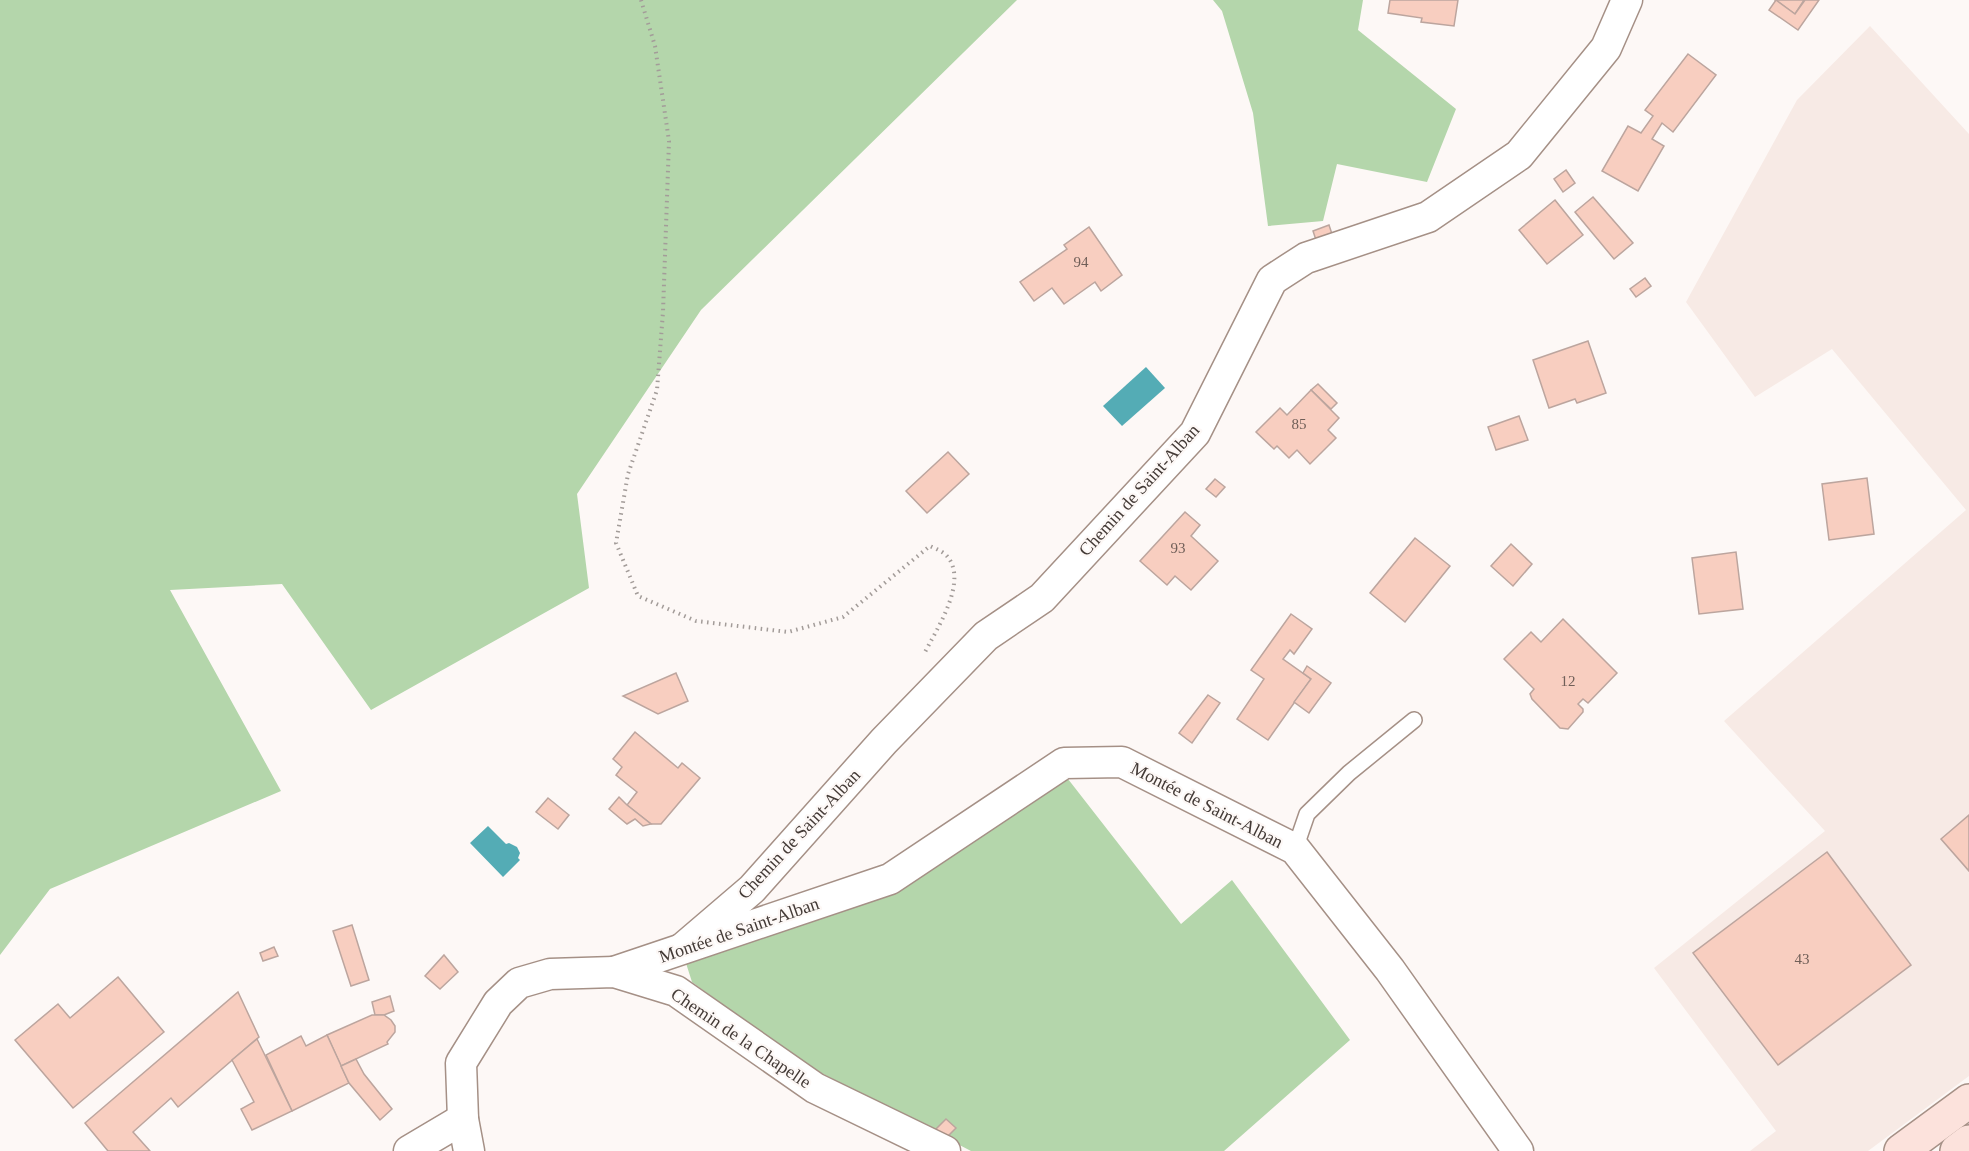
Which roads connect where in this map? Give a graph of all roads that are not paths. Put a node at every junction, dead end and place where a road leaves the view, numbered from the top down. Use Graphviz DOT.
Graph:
graph roads {
  1 [pos="1627,0"];
  2 [pos="1414,720"];
  3 [pos="1295,849"];
  4 [pos="683,948"];
  5 [pos="614,972"];
  6 [pos="1969,1101"];
  7 [pos="463,1119"];
  8 [pos="1969,1142"];
  9 [pos="409,1151"];
  10 [pos="469,1151"];
  11 [pos="945,1151"];
  12 [pos="1518,1151"];
  13 [pos="1902,1151"];
  14 [pos="1957,1151"];
  1 -- 4 [label="street, Chemin de Saint-Alban"];
  2 -- 3 [label="lane"];
  3 -- 4 [label="street, Montée de Saint-Alban"];
  3 -- 12 [label="street, Montée de Saint-Alban"];
  4 -- 5 [label="street, Montée de Saint-Alban"];
  5 -- 7 [label="street, Chemin de la Chapelle"];
  5 -- 11 [label="street, Chemin de la Chapelle"];
  6 -- 13 [label="main road"];
  7 -- 9 [label="street"];
  7 -- 10 [label="street"];
  8 -- 14 [label="main road"];
}
